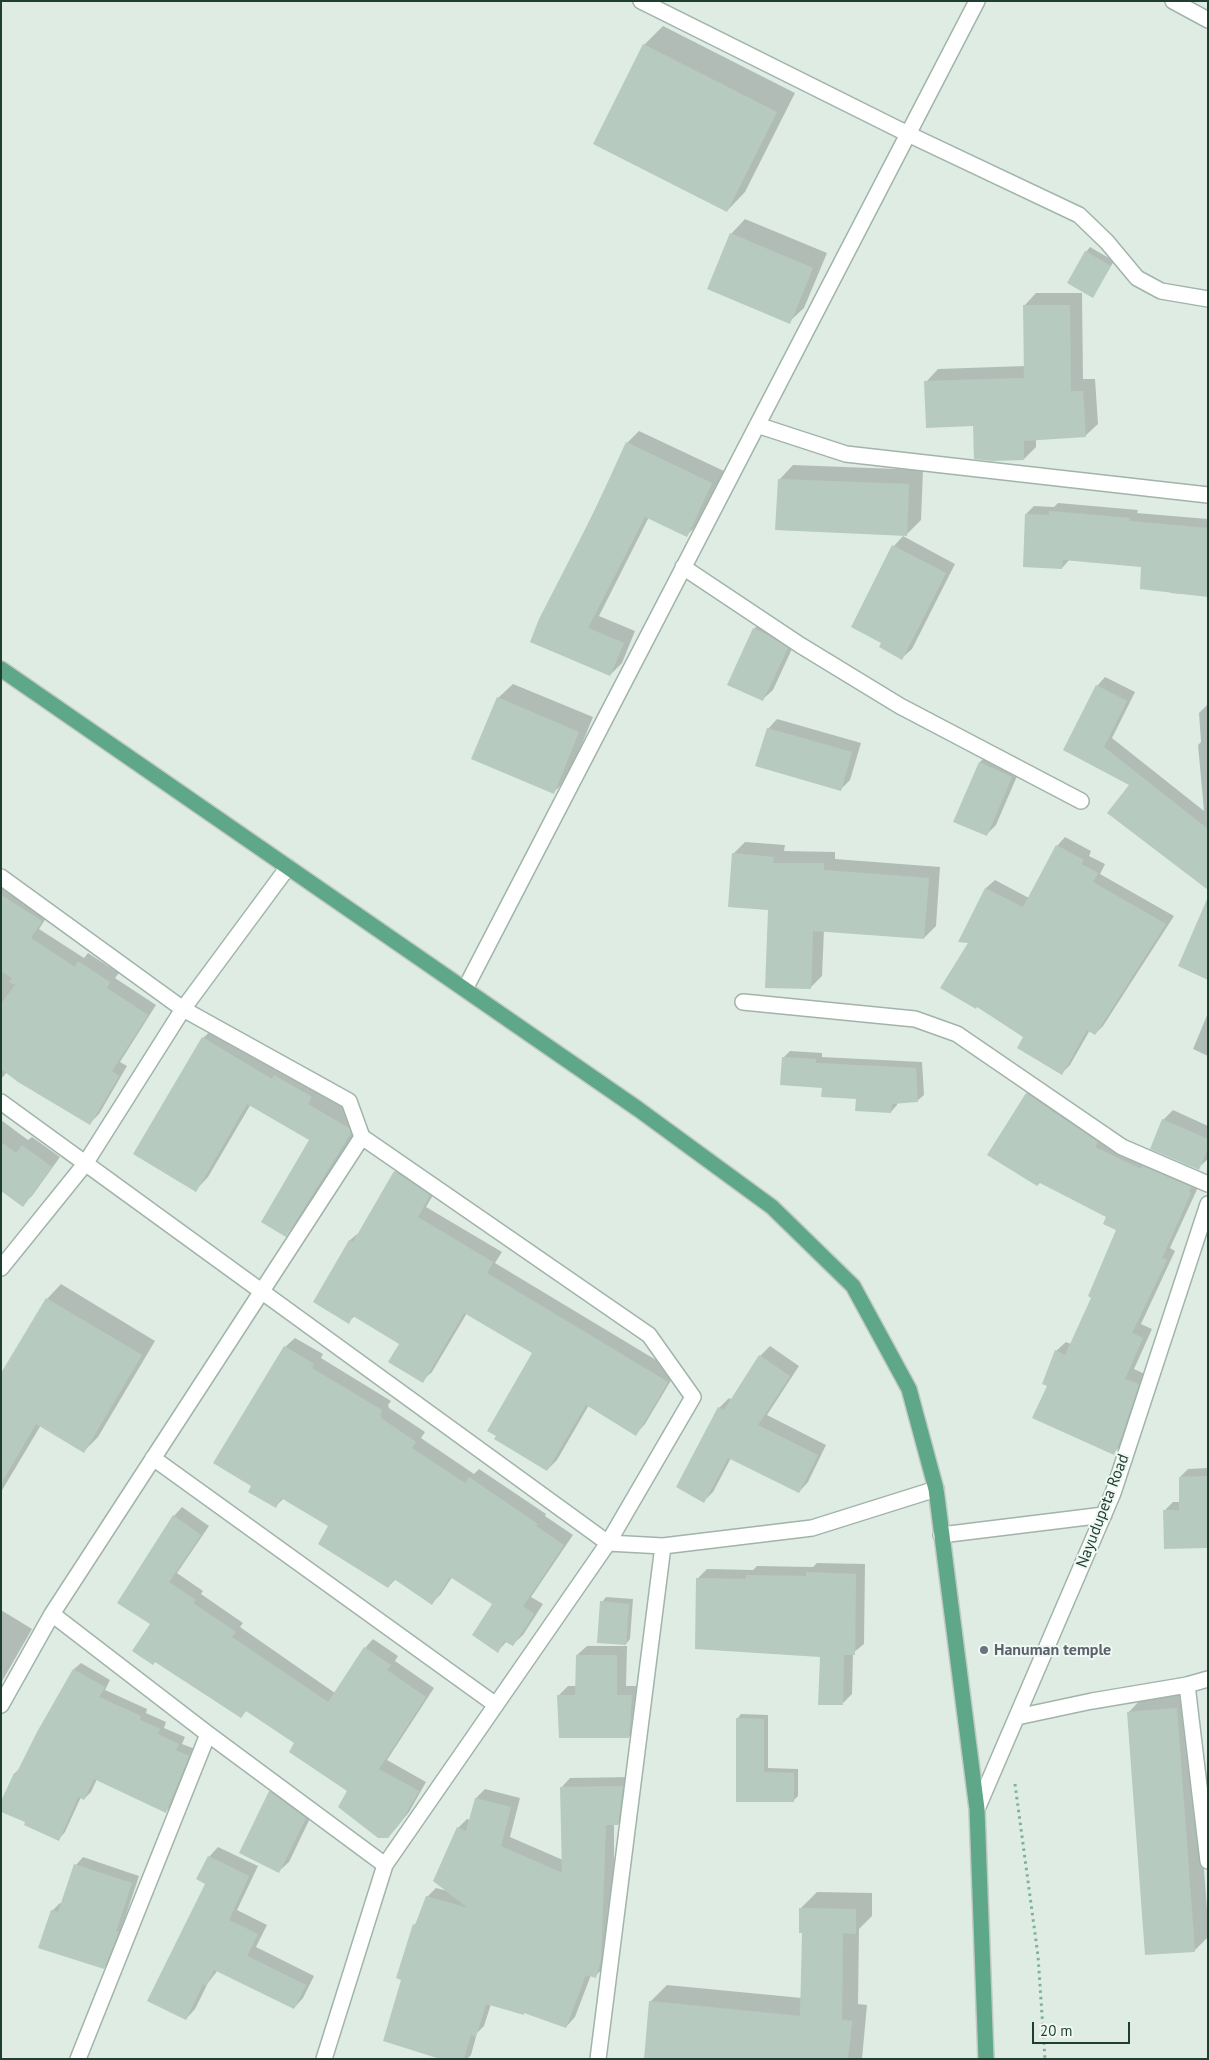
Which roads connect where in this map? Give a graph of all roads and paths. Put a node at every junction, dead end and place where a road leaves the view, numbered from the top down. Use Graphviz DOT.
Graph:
graph roads {
  1 [pos="641,1"];
  2 [pos="977,1"];
  3 [pos="1173,1"];
  4 [pos="1208,20"];
  5 [pos="908,134"];
  6 [pos="1208,299"];
  7 [pos="757,425"];
  8 [pos="1208,495"];
  9 [pos="684,567"];
  10 [pos="1,669"];
  11 [pos="1081,801"];
  12 [pos="288,867"];
  13 [pos="1,877"];
  14 [pos="465,989"];
  15 [pos="743,1002"];
  16 [pos="183,1009"];
  17 [pos="1,1102"];
  18 [pos="362,1136"];
  19 [pos="84,1164"];
  20 [pos="1208,1184"];
  21 [pos="1208,1204"];
  22 [pos="1204,1228"];
  23 [pos="1,1268"];
  24 [pos="261,1292"];
  25 [pos="153,1458"];
  26 [pos="936,1489"];
  27 [pos="1104,1515"];
  28 [pos="941,1535"];
  29 [pos="608,1543"];
  30 [pos="663,1546"];
  31 [pos="52,1614"];
  32 [pos="1208,1678"];
  33 [pos="1187,1685"];
  34 [pos="1,1705"];
  35 [pos="496,1705"];
  36 [pos="1017,1717"];
  37 [pos="208,1734"];
  38 [pos="1015,1783"];
  39 [pos="977,1809"];
  40 [pos="1208,1861"];
  41 [pos="385,1865"];
  42 [pos="78,2059"];
  43 [pos="324,2059"];
  44 [pos="598,2059"];
  45 [pos="986,2059"];
  46 [pos="1045,2059"];
  1 -- 5 [label="street"];
  2 -- 5 [label="street"];
  3 -- 4 [label="street"];
  5 -- 6 [label="street"];
  5 -- 7 [label="street"];
  7 -- 8 [label="street"];
  7 -- 9 [label="street"];
  9 -- 11 [label="street"];
  9 -- 14 [label="street"];
  10 -- 12 [label="main road"];
  12 -- 14 [label="main road"];
  12 -- 16 [label="street"];
  13 -- 16 [label="street"];
  14 -- 26 [label="main road"];
  15 -- 20 [label="street"];
  16 -- 18 [label="street"];
  16 -- 19 [label="street"];
  17 -- 19 [label="street"];
  18 -- 24 [label="street"];
  18 -- 29 [label="street"];
  19 -- 23 [label="street"];
  19 -- 24 [label="street"];
  21 -- 22 [label="street, Nayudupeta Road"];
  22 -- 27 [label="street, Nayudupeta Road"];
  24 -- 25 [label="street"];
  24 -- 29 [label="street"];
  25 -- 31 [label="street"];
  25 -- 35 [label="street"];
  26 -- 28 [label="main road"];
  26 -- 30 [label="street"];
  27 -- 28 [label="street"];
  27 -- 36 [label="street, Nayudupeta Road"];
  28 -- 39 [label="main road"];
  29 -- 30 [label="street"];
  29 -- 35 [label="street"];
  30 -- 44 [label="street"];
  31 -- 34 [label="street"];
  31 -- 37 [label="street"];
  32 -- 33 [label="street"];
  33 -- 36 [label="street"];
  33 -- 40 [label="street"];
  35 -- 41 [label="street"];
  36 -- 39 [label="street, Nayudupeta Road"];
  37 -- 41 [label="street"];
  37 -- 42 [label="street"];
  38 -- 46 [label="path"];
  39 -- 45 [label="main road"];
  41 -- 43 [label="street"];
}
